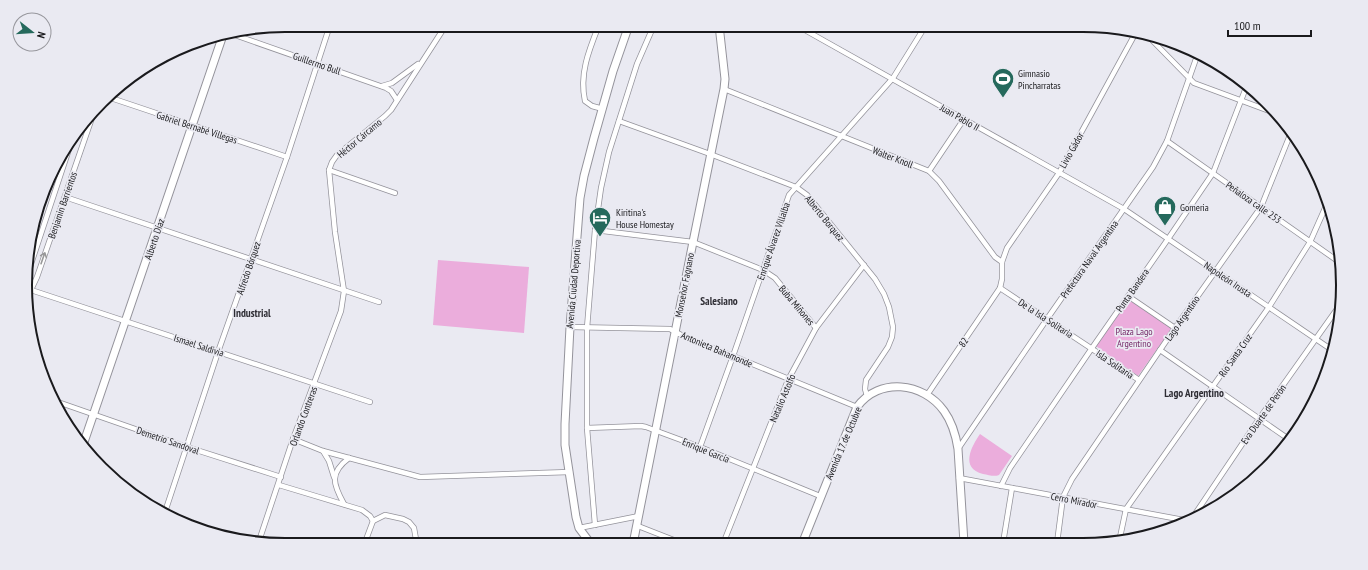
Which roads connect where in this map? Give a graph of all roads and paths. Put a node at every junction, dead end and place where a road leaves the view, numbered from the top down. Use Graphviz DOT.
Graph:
graph roads {
  1 [pos="328,32"];
  2 [pos="441,32"];
  3 [pos="596,32"];
  4 [pos="627,32"];
  5 [pos="651,32"];
  6 [pos="720,32"];
  7 [pos="809,32"];
  8 [pos="922,32"];
  9 [pos="239,36"];
  10 [pos="1134,38"];
  11 [pos="221,41"];
  12 [pos="1153,42"];
  13 [pos="1196,59"];
  14 [pos="421,62"];
  15 [pos="317,63"];
  16 [pos="893,78"];
  17 [pos="1189,79"];
  18 [pos="382,86"];
  19 [pos="724,89"];
  20 [pos="1245,91"];
  21 [pos="114,99"];
  22 [pos="397,100"];
  23 [pos="1241,100"];
  24 [pos="1265,109"];
  25 [pos="603,110"];
  26 [pos="964,119"];
  27 [pos="619,121"];
  28 [pos="90,124"];
  29 [pos="193,125"];
  30 [pos="841,137"];
  31 [pos="1289,138"];
  32 [pos="1167,141"];
  33 [pos="710,154"];
  34 [pos="287,157"];
  35 [pos="66,158"];
  36 [pos="329,170"];
  37 [pos="929,171"];
  38 [pos="1058,173"];
  39 [pos="1213,173"];
  40 [pos="796,187"];
  41 [pos="395,193"];
  42 [pos="65,197"];
  43 [pos="1261,207"];
  44 [pos="1124,209"];
  45 [pos="1324,210"];
  46 [pos="158,228"];
  47 [pos="595,230"];
  48 [pos="1168,239"];
  49 [pos="692,242"];
  50 [pos="1310,242"];
  51 [pos="34,256"];
  52 [pos="1334,259"];
  53 [pos="251,260"];
  54 [pos="1002,262"];
  55 [pos="864,265"];
  56 [pos="763,270"];
  57 [pos="1215,271"];
  58 [pos="32,283"];
  59 [pos="1000,288"];
  60 [pos="344,291"];
  61 [pos="32,292"];
  62 [pos="1128,296"];
  63 [pos="379,302"];
  64 [pos="1269,307"];
  65 [pos="1334,313"];
  66 [pos="1047,319"];
  67 [pos="126,321"];
  68 [pos="570,327"];
  69 [pos="587,328"];
  70 [pos="816,328"];
  71 [pos="1175,328"];
  72 [pos="675,331"];
  73 [pos="1316,339"];
  74 [pos="1328,347"];
  75 [pos="1092,348"];
  76 [pos="1160,350"];
  77 [pos="218,352"];
  78 [pos="733,356"];
  79 [pos="788,380"];
  80 [pos="1139,380"];
  81 [pos="315,384"];
  82 [pos="1213,387"];
  83 [pos="927,395"];
  84 [pos="867,396"];
  85 [pos="370,402"];
  86 [pos="61,403"];
  87 [pos="857,407"];
  88 [pos="93,415"];
  89 [pos="1259,419"];
  90 [pos="587,428"];
  91 [pos="656,430"];
  92 [pos="1285,437"];
  93 [pos="293,439"];
  94 [pos="85,440"];
  95 [pos="187,447"];
  96 [pos="700,447"];
  97 [pos="958,449"];
  98 [pos="323,451"];
  99 [pos="349,458"];
  100 [pos="752,470"];
  101 [pos="570,472"];
  102 [pos="281,477"];
  103 [pos="334,478"];
  104 [pos="960,478"];
  105 [pos="279,485"];
  106 [pos="1001,486"];
  107 [pos="1012,488"];
  108 [pos="820,496"];
  109 [pos="1063,497"];
  110 [pos="344,504"];
  111 [pos="166,508"];
  112 [pos="1126,509"];
  113 [pos="1196,512"];
  114 [pos="639,516"];
  115 [pos="1181,518"];
  116 [pos="373,521"];
  117 [pos="595,525"];
  118 [pos="638,526"];
  119 [pos="579,528"];
  120 [pos="1120,535"];
  121 [pos="261,537"];
  122 [pos="367,538"];
  123 [pos="416,538"];
  124 [pos="586,538"];
  125 [pos="635,538"];
  126 [pos="669,538"];
  127 [pos="725,538"];
  128 [pos="804,538"];
  129 [pos="964,538"];
  130 [pos="1004,538"];
  131 [pos="1057,538"];
  1 -- 15 [label="street, Alfredo Bórquez"];
  2 -- 14 [label="street, Héctor Cárcamo"];
  3 -- 25 [label="street"];
  4 -- 25 [label="street, Avenida Ciudad Deportiva"];
  5 -- 27 [label="street, Avenida Ciudad Deportiva"];
  6 -- 19 [label="street, Monseñor Fagnano"];
  7 -- 16 [label="street, Juan Pablo II"];
  8 -- 16 [label="street, Enrique Álvarez Villalba"];
  9 -- 15 [label="street, Guillermo Bull"];
  10 -- 38 [label="street, Livio Gádor"];
  11 -- 29 [label="street, Alberto Díaz"];
  12 -- 17 [label="street"];
  13 -- 17 [label="street, Prefectura Naval Argentina"];
  14 -- 18 [label="street"];
  14 -- 22 [label="street, Héctor Cárcamo"];
  15 -- 18 [label="street, Guillermo Bull"];
  15 -- 34 [label="street, Alfredo Bórquez"];
  16 -- 26 [label="street, Juan Pablo II"];
  16 -- 30 [label="street, Enrique Álvarez Villalba"];
  17 -- 23 [label="street"];
  17 -- 32 [label="street, Prefectura Naval Argentina"];
  18 -- 22 [label="street, Guillermo Bull"];
  19 -- 30 [label="street, Walter Knoll"];
  19 -- 33 [label="street, Monseñor Fagnano"];
  20 -- 23 [label="street, Punta Bandera"];
  21 -- 29 [label="street, Gabriel Bernabé Villegas"];
  22 -- 36 [label="street, Héctor Cárcamo"];
  23 -- 24 [label="street"];
  23 -- 39 [label="street, Punta Bandera"];
  25 -- 68 [label="street, Avenida Ciudad Deportiva"];
  26 -- 37 [label="street"];
  26 -- 38 [label="street, Juan Pablo II"];
  27 -- 33 [label="street, Alberto Borquez"];
  27 -- 47 [label="street, Avenida Ciudad Deportiva"];
  28 -- 42 [label="street, Benjamin Barrientos"];
  29 -- 34 [label="street, Gabriel Bernabé Villegas"];
  29 -- 46 [label="street, Alberto Díaz"];
  30 -- 37 [label="street, Walter Knoll"];
  30 -- 40 [label="street, Enrique Álvarez Villalba"];
  31 -- 43 [label="street, Lago Argentino"];
  32 -- 39 [label="street, Peñaloza calle 253"];
  32 -- 44 [label="street, Prefectura Naval Argentina"];
  33 -- 40 [label="street, Alberto Borquez"];
  33 -- 49 [label="street, Monseñor Fagnano"];
  34 -- 53 [label="street, Alfredo Bórquez"];
  35 -- 51 [label="street, Benjamin Barrientos"];
  36 -- 41 [label="street"];
  36 -- 60 [label="street"];
  37 -- 54 [label="street, Walter Knoll"];
  38 -- 44 [label="street, Juan Pablo II"];
  38 -- 54 [label="street, Livio Gádor"];
  39 -- 43 [label="street, Peñaloza calle 253"];
  39 -- 48 [label="street, Punta Bandera"];
  40 -- 55 [label="street, Alberto Borquez"];
  40 -- 56 [label="street, Enrique Álvarez Villalba"];
  42 -- 46 [label="street"];
  58 -- 42 [label="street, Benjamin Barrientos, one-way"];
  43 -- 50 [label="street, Peñaloza calle 253"];
  43 -- 57 [label="street, Lago Argentino"];
  44 -- 48 [label="street, Napoleón Irusta"];
  44 -- 66 [label="street, Prefectura Naval Argentina"];
  45 -- 50 [label="street, Río Santa Cruz"];
  46 -- 53 [label="street"];
  46 -- 67 [label="street, Alberto Díaz"];
  47 -- 49 [label="street, Buba Miñones"];
  47 -- 69 [label="street, Avenida Ciudad Deportiva"];
  48 -- 57 [label="street, Napoleón Irusta"];
  48 -- 62 [label="street, Punta Bandera"];
  49 -- 56 [label="street, Buba Miñones"];
  49 -- 72 [label="street, Monseñor Fagnano"];
  50 -- 52 [label="street, Peñaloza calle 253"];
  50 -- 64 [label="street, Río Santa Cruz"];
  53 -- 60 [label="street"];
  53 -- 77 [label="street, Alfredo Bórquez"];
  54 -- 59 [label="street"];
  55 -- 70 [label="street, Natalio Astolfo"];
  55 -- 84 [label="street, Alberto Borquez"];
  56 -- 70 [label="street, Buba Miñones"];
  56 -- 78 [label="street, Enrique Álvarez Villalba"];
  57 -- 64 [label="street, Napoleón Irusta"];
  57 -- 71 [label="street, Lago Argentino"];
  59 -- 66 [label="street, De la Isla Solitaria"];
  59 -- 83 [label="street, 82"];
  60 -- 63 [label="street"];
  60 -- 81 [label="street, Orlando Contreras"];
  61 -- 67 [label="street, Ismael Saldivia"];
  62 -- 71 [label="street"];
  62 -- 75 [label="street, Punta Bandera"];
  64 -- 73 [label="street, Napoleón Irusta"];
  64 -- 82 [label="street, Río Santa Cruz"];
  65 -- 73 [label="street, Eva Duarte de Perón"];
  66 -- 75 [label="street, De la Isla Solitaria"];
  66 -- 97 [label="street, Prefectura Naval Argentina"];
  67 -- 77 [label="street, Ismael Saldivia"];
  67 -- 88 [label="street, Alberto Díaz"];
  68 -- 69 [label="street, Antonieta Bahamonde"];
  68 -- 101 [label="street, Avenida Ciudad Deportiva"];
  69 -- 72 [label="street, Antonieta Bahamonde"];
  69 -- 90 [label="street, Avenida Ciudad Deportiva"];
  70 -- 79 [label="street, Natalio Astolfo"];
  71 -- 76 [label="street, Lago Argentino"];
  72 -- 78 [label="street, Antonieta Bahamonde"];
  72 -- 91 [label="street, Monseñor Fagnano"];
  73 -- 74 [label="street, Napoleón Irusta"];
  73 -- 89 [label="street, Eva Duarte de Perón"];
  75 -- 80 [label="street, Isla Solitaria"];
  75 -- 106 [label="street, Punta Bandera"];
  76 -- 80 [label="street, Lago Argentino"];
  76 -- 82 [label="street"];
  77 -- 81 [label="street, Ismael Saldivia"];
  77 -- 95 [label="street, Alfredo Bórquez"];
  78 -- 79 [label="street, Antonieta Bahamonde"];
  78 -- 96 [label="street, Enrique Álvarez Villalba"];
  79 -- 87 [label="street, Antonieta Bahamonde"];
  79 -- 100 [label="street, Natalio Astolfo"];
  80 -- 109 [label="street, Lago Argentino"];
  81 -- 85 [label="street, Ismael Saldivia"];
  81 -- 93 [label="street, Orlando Contreras"];
  82 -- 89 [label="street"];
  82 -- 112 [label="street, Río Santa Cruz"];
  83 -- 84 [label="street, Avenida 17 de Octubre"];
  83 -- 97 [label="street, Avenida 17 de Octubre"];
  84 -- 87 [label="street, Avenida 17 de Octubre"];
  86 -- 88 [label="street, Demetrio Sandoval"];
  87 -- 108 [label="street, Avenida 17 de Octubre"];
  88 -- 94 [label="street, Alberto Díaz"];
  88 -- 95 [label="street, Demetrio Sandoval"];
  89 -- 92 [label="street"];
  89 -- 113 [label="street, Eva Duarte de Perón"];
  90 -- 91 [label="street, Enrique García"];
  90 -- 117 [label="street, Avenida Ciudad Deportiva"];
  91 -- 96 [label="street, Enrique García"];
  91 -- 114 [label="street, Monseñor Fagnano"];
  93 -- 98 [label="street"];
  93 -- 102 [label="street, Orlando Contreras"];
  95 -- 102 [label="street, Demetrio Sandoval"];
  95 -- 111 [label="street, Alfredo Bórquez"];
  96 -- 100 [label="street, Enrique García"];
  97 -- 104 [label="street, Avenida 17 de Octubre"];
  98 -- 99 [label="street"];
  98 -- 103 [label="street"];
  99 -- 101 [label="street"];
  99 -- 103 [label="street"];
  100 -- 108 [label="street, Enrique García"];
  100 -- 127 [label="street, Natalio Astolfo"];
  101 -- 119 [label="street, Avenida Ciudad Deportiva"];
  102 -- 105 [label="street, Orlando Contreras"];
  103 -- 110 [label="street"];
  104 -- 106 [label="street, Cerro Mirador"];
  104 -- 129 [label="street, Avenida 17 de Octubre"];
  105 -- 110 [label="street"];
  105 -- 121 [label="street, Orlando Contreras"];
  106 -- 107 [label="street, Cerro Mirador"];
  107 -- 109 [label="street, Cerro Mirador"];
  107 -- 130 [label="street"];
  108 -- 128 [label="street, Avenida 17 de Octubre"];
  109 -- 112 [label="street, Cerro Mirador"];
  109 -- 131 [label="street, Lago Argentino"];
  110 -- 116 [label="street"];
  112 -- 115 [label="street, Cerro Mirador"];
  112 -- 120 [label="street, Río Santa Cruz"];
  114 -- 117 [label="street"];
  114 -- 118 [label="street, Monseñor Fagnano"];
  116 -- 122 [label="street"];
  116 -- 123 [label="street"];
  117 -- 119 [label="street"];
  118 -- 125 [label="street, Monseñor Fagnano"];
  118 -- 126 [label="street"];
  119 -- 124 [label="street, Avenida Ciudad Deportiva"];
}
